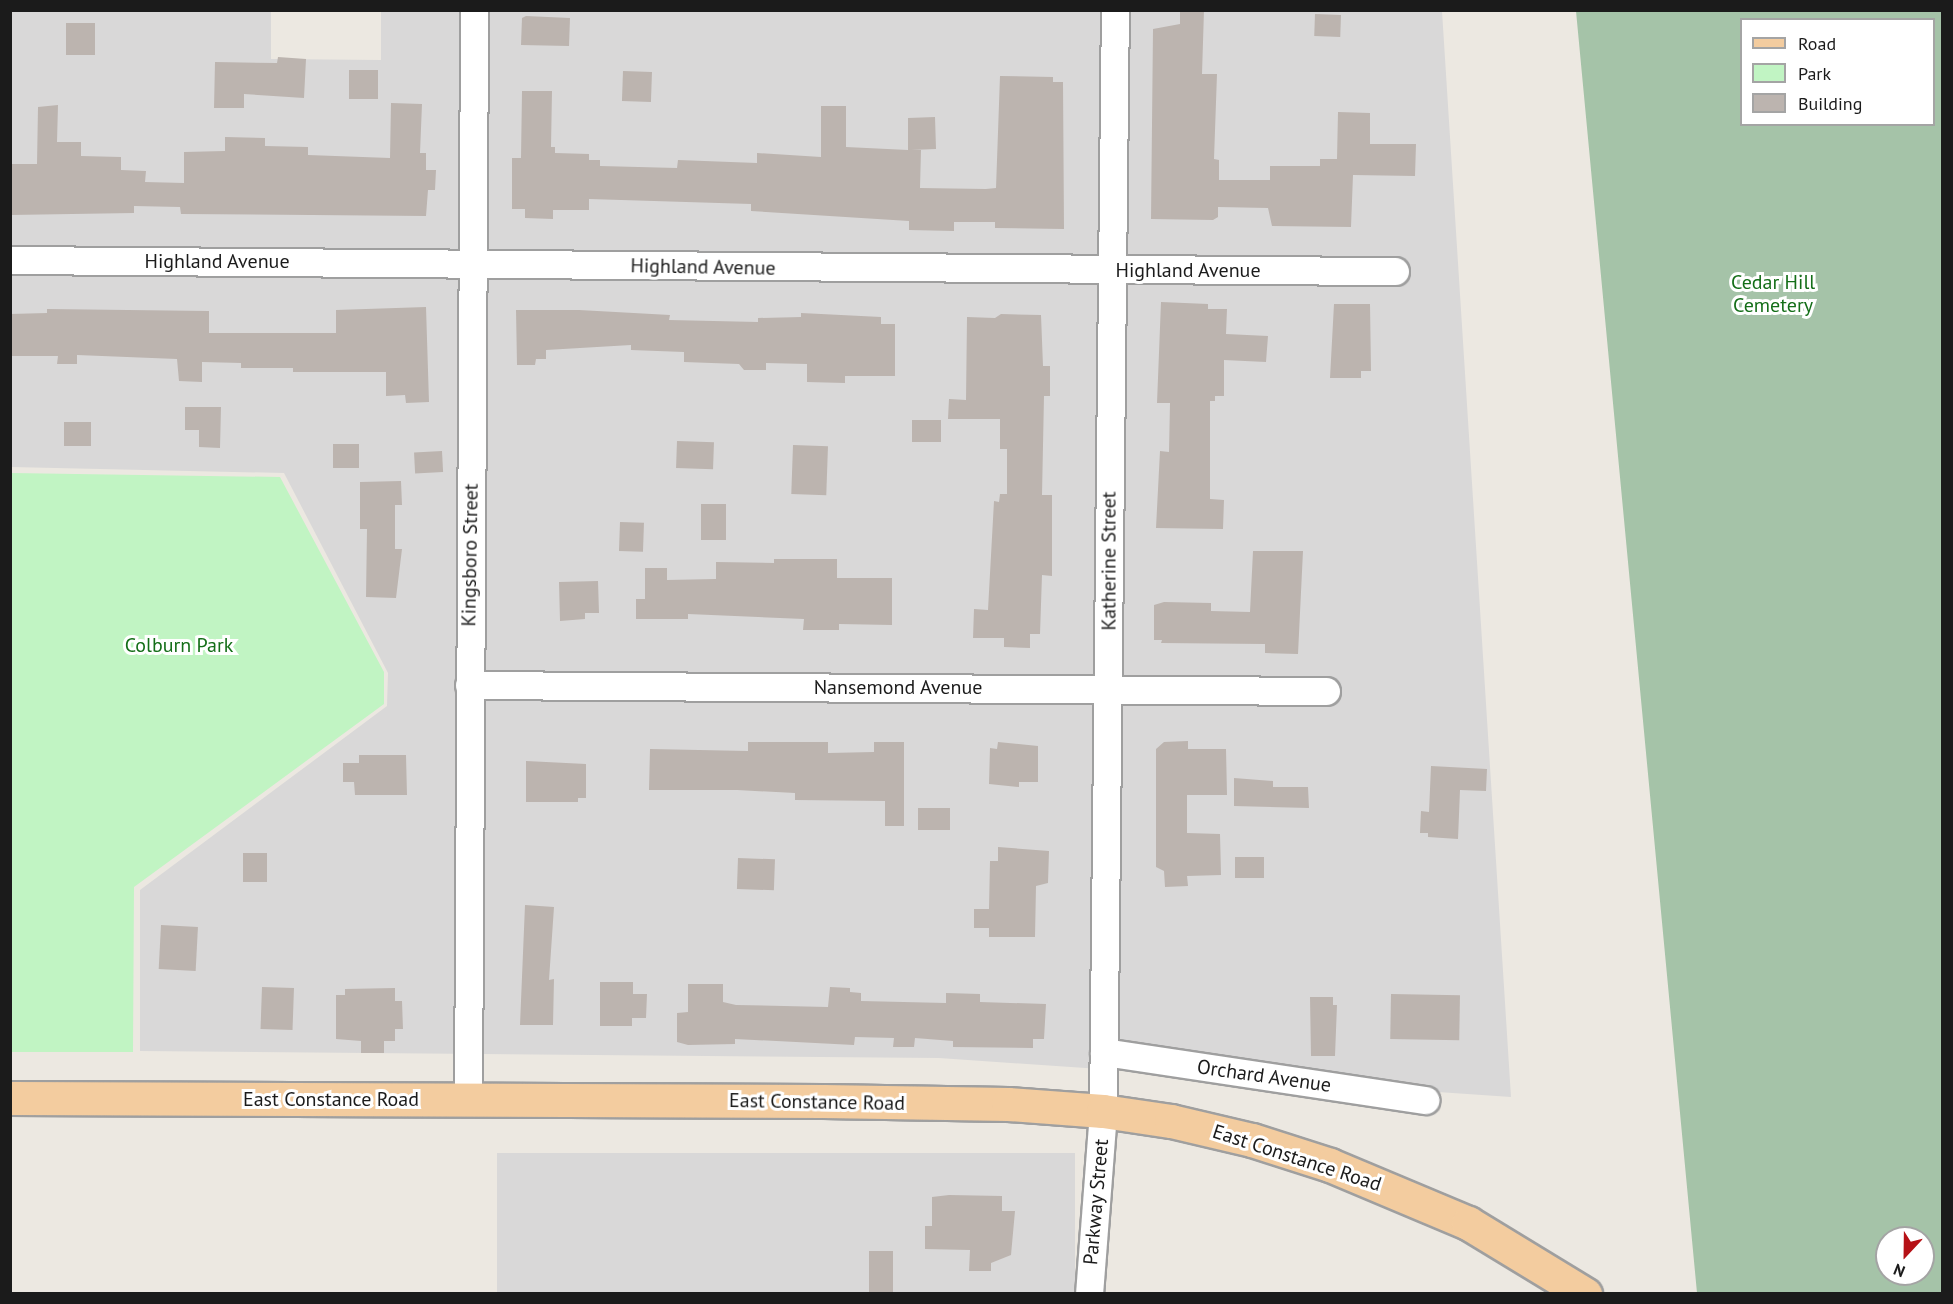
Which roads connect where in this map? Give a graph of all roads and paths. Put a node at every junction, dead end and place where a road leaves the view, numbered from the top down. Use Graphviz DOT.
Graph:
graph roads {
  1 [pos="474,10"];
  2 [pos="1115,10"];
  3 [pos="10,260"];
  4 [pos="473,264"];
  5 [pos="1111,269"];
  6 [pos="1395,271"];
  7 [pos="469,685"];
  8 [pos="1108,688"];
  9 [pos="1326,691"];
  10 [pos="1104,1052"];
  11 [pos="10,1098"];
  12 [pos="468,1099"];
  13 [pos="1425,1100"];
  14 [pos="1103,1112"];
  15 [pos="1089,1293"];
  16 [pos="1585,1293"];
  1 -- 4 [label="street, Kingsboro Street"];
  2 -- 5 [label="street, Katherine Street"];
  3 -- 4 [label="street, Highland Avenue"];
  4 -- 5 [label="street, Highland Avenue"];
  4 -- 7 [label="street, Kingsboro Street"];
  5 -- 6 [label="street, Highland Avenue"];
  5 -- 8 [label="street, Katherine Street"];
  7 -- 8 [label="street, Nansemond Avenue"];
  7 -- 12 [label="street, Kingsboro Street"];
  8 -- 9 [label="street, Nansemond Avenue"];
  8 -- 10 [label="street, Katherine Street"];
  10 -- 13 [label="street, Orchard Avenue"];
  10 -- 14 [label="street, Katherine Street"];
  11 -- 12 [label="main road, East Constance Road"];
  12 -- 14 [label="main road, East Constance Road"];
  14 -- 15 [label="street, Parkway Street"];
  14 -- 16 [label="main road, East Constance Road"];
}
